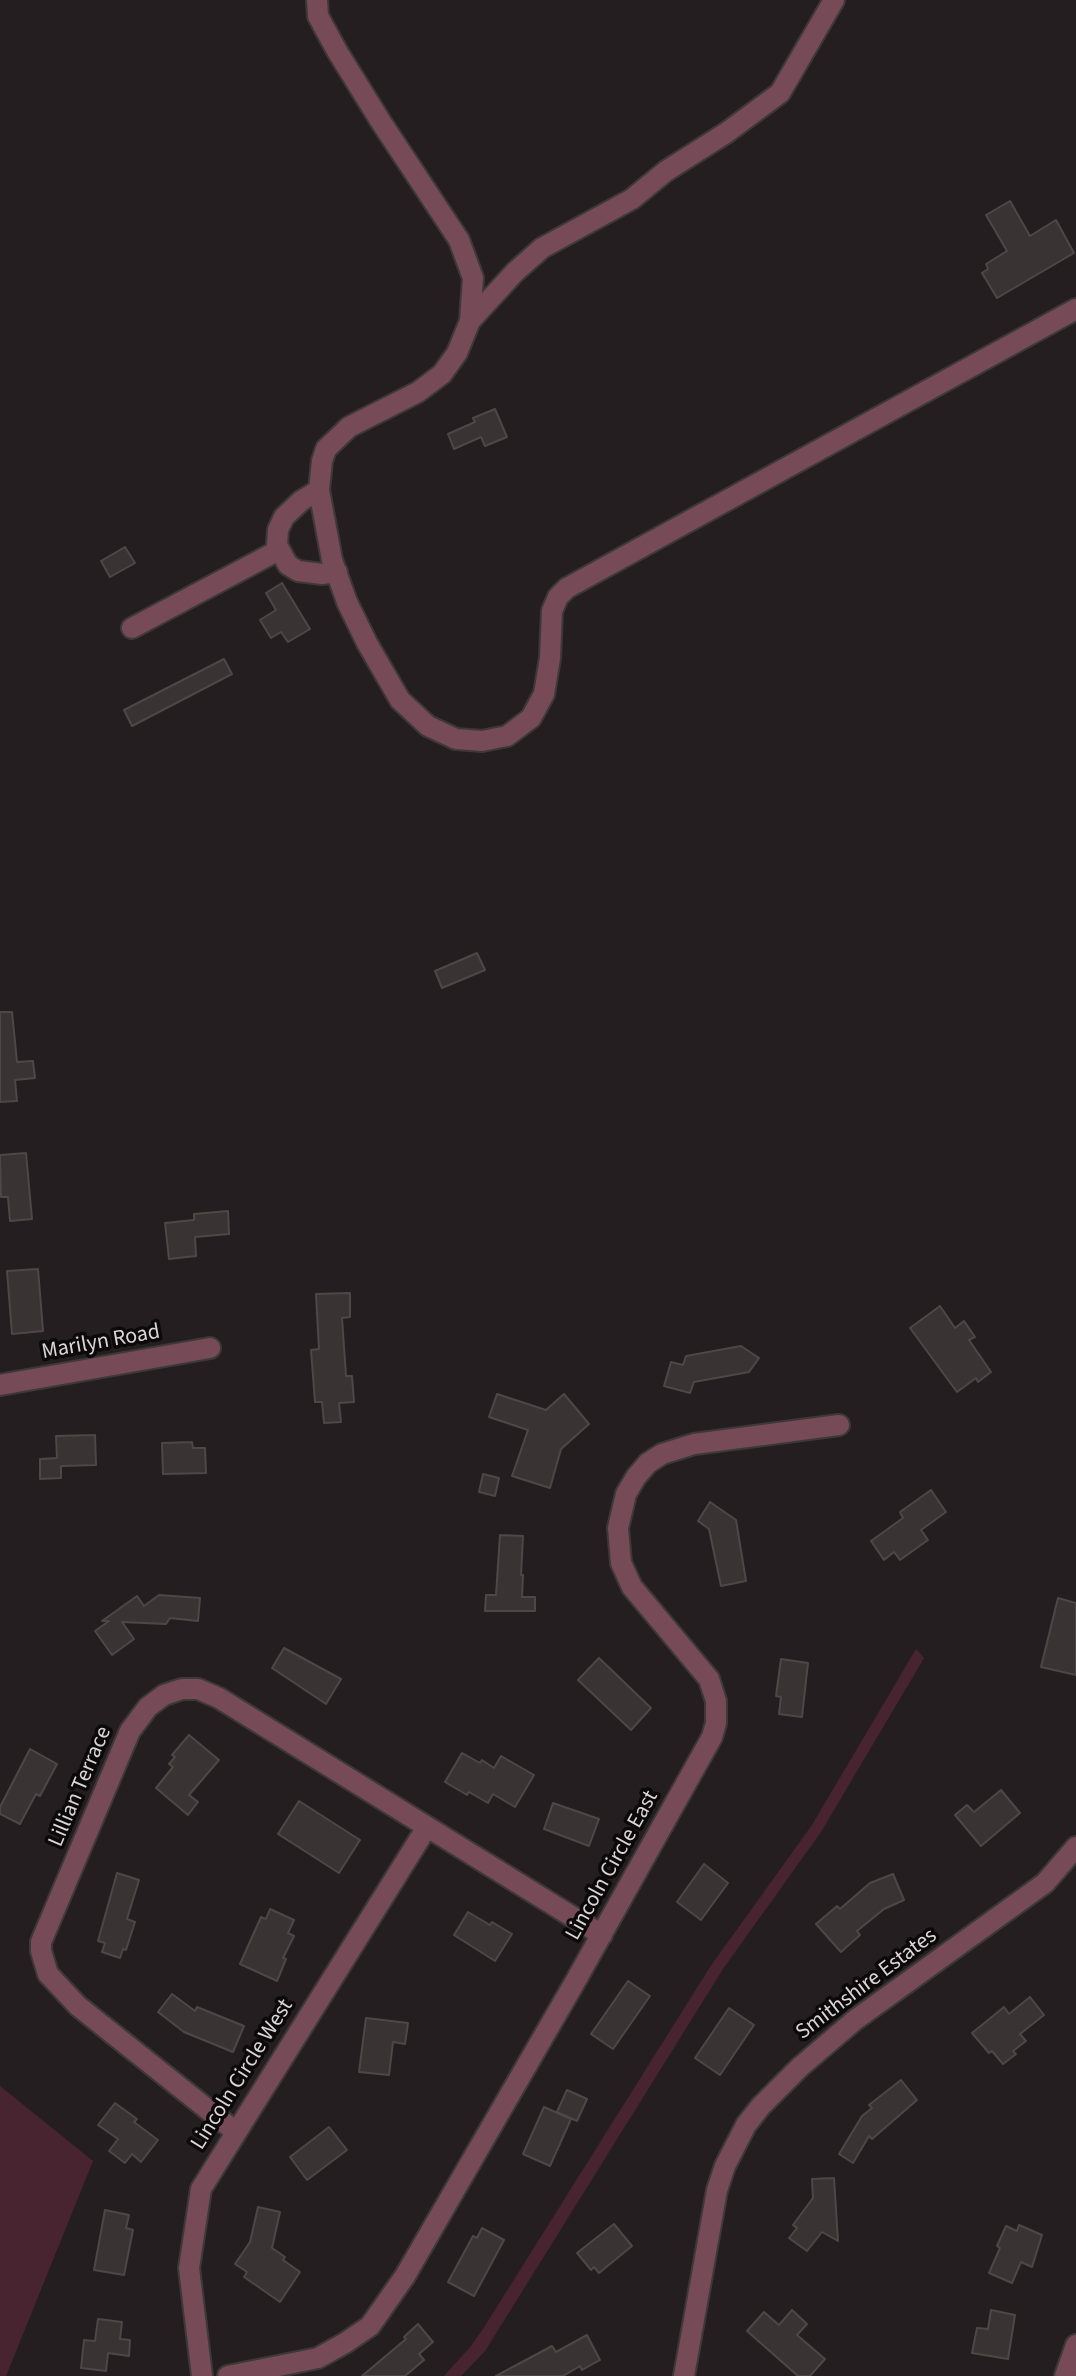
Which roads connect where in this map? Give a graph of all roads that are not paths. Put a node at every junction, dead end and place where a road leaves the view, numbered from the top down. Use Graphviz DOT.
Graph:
graph roads {
  1 [pos="317,0"];
  2 [pos="834,0"];
  3 [pos="1076,309"];
  4 [pos="470,321"];
  5 [pos="319,490"];
  6 [pos="279,550"];
  7 [pos="337,572"];
  8 [pos="132,628"];
  9 [pos="210,1348"];
  10 [pos="0,1385"];
  11 [pos="839,1425"];
  12 [pos="427,1827"];
  13 [pos="1076,1847"];
  14 [pos="602,1935"];
  15 [pos="236,2132"];
  16 [pos="1076,2345"];
  17 [pos="202,2376"];
  18 [pos="228,2376"];
  19 [pos="684,2376"];
  20 [pos="1065,2376"];
  1 -- 4 [label="street"];
  2 -- 4 [label="street"];
  3 -- 7 [label="street"];
  4 -- 5 [label="street"];
  5 -- 6 [label="street"];
  5 -- 7 [label="street"];
  6 -- 7 [label="street"];
  6 -- 8 [label="street"];
  9 -- 10 [label="street, Marilyn Road"];
  11 -- 14 [label="street, Lincoln Circle East"];
  12 -- 14 [label="street, Lillian Terrace"];
  12 -- 15 [label="street, Lincoln Circle West"];
  12 -- 15 [label="street, Lillian Terrace"];
  13 -- 19 [label="street, Smithshire Estates"];
  14 -- 18 [label="street, Lincoln Circle East"];
  15 -- 17 [label="street, Lincoln Circle West"];
  16 -- 20 [label="street"];
}
